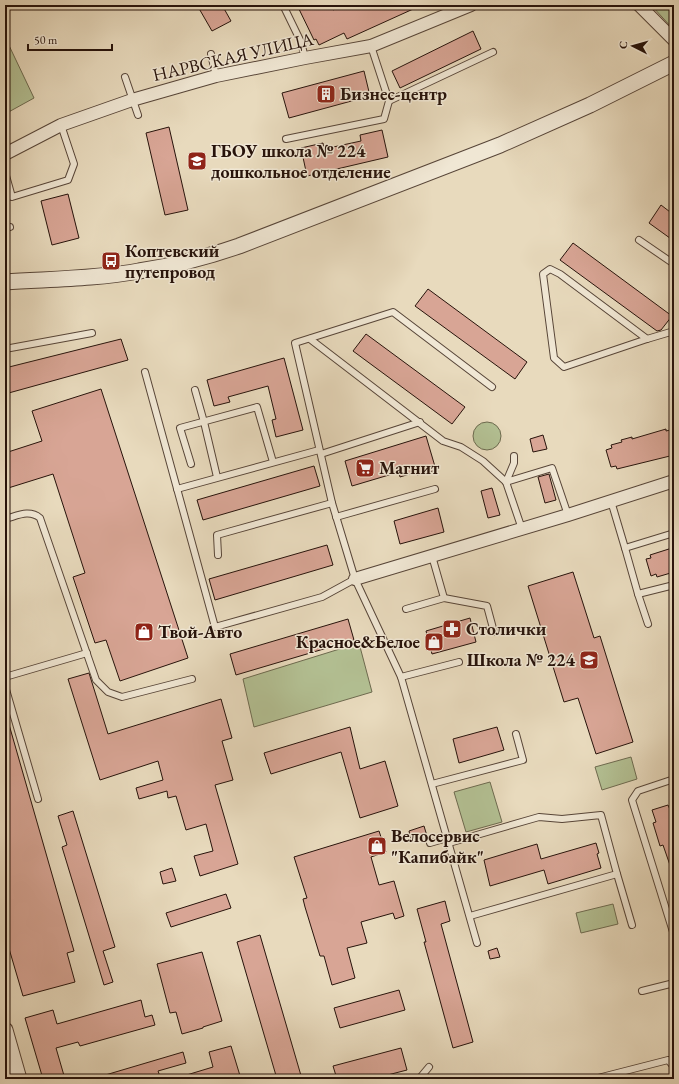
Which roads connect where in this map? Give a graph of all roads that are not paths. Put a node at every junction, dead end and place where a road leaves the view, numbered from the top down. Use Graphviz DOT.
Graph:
graph roads {
  1 [pos="283,5"];
  2 [pos="471,5"];
  3 [pos="639,5"];
  4 [pos="674,40"];
  5 [pos="371,46"];
  6 [pos="493,52"];
  7 [pos="210,54"];
  8 [pos="305,58"];
  9 [pos="674,63"];
  10 [pos="125,76"];
  11 [pos="216,76"];
  12 [pos="132,100"];
  13 [pos="390,102"];
  14 [pos="138,115"];
  15 [pos="61,125"];
  16 [pos="286,139"];
  17 [pos="5,154"];
  18 [pos="5,172"];
  19 [pos="639,240"];
  20 [pos="674,264"];
  21 [pos="5,282"];
  22 [pos="674,331"];
  23 [pos="92,333"];
  24 [pos="310,338"];
  25 [pos="647,339"];
  26 [pos="5,349"];
  27 [pos="145,372"];
  28 [pos="492,387"];
  29 [pos="195,390"];
  30 [pos="204,422"];
  31 [pos="420,422"];
  32 [pos="320,452"];
  33 [pos="514,456"];
  34 [pos="273,462"];
  35 [pos="191,464"];
  36 [pos="218,477"];
  37 [pos="674,481"];
  38 [pos="506,482"];
  39 [pos="177,489"];
  40 [pos="436,489"];
  41 [pos="611,501"];
  42 [pos="332,503"];
  43 [pos="568,515"];
  44 [pos="336,517"];
  45 [pos="5,519"];
  46 [pos="522,529"];
  47 [pos="674,533"];
  48 [pos="625,548"];
  49 [pos="218,555"];
  50 [pos="432,556"];
  51 [pos="355,579"];
  52 [pos="674,585"];
  53 [pos="638,594"];
  54 [pos="444,598"];
  55 [pos="406,609"];
  56 [pos="648,624"];
  57 [pos="494,632"];
  58 [pos="87,654"];
  59 [pos="459,662"];
  60 [pos="401,676"];
  61 [pos="5,677"];
  62 [pos="192,679"];
  63 [pos="5,686"];
  64 [pos="516,734"];
  65 [pos="674,779"];
  66 [pos="432,784"];
  67 [pos="38,799"];
  68 [pos="448,841"];
  69 [pos="430,843"];
  70 [pos="617,874"];
  71 [pos="470,916"];
  72 [pos="632,925"];
  73 [pos="674,935"];
  74 [pos="477,943"];
  75 [pos="674,982"];
  76 [pos="642,991"];
  77 [pos="5,1030"];
  78 [pos="671,1059"];
  79 [pos="429,1067"];
  80 [pos="674,1067"];
  81 [pos="19,1079"];
  82 [pos="418,1079"];
  83 [pos="594,1079"];
  1 -- 8 [label="lane"];
  2 -- 5 [label="street, НАРВСКАЯ УЛИЦА"];
  3 -- 4 [label="street"];
  5 -- 8 [label="street, НАРВСКАЯ УЛИЦА"];
  5 -- 13 [label="lane"];
  6 -- 13 [label="lane"];
  7 -- 11 [label="lane"];
  8 -- 11 [label="street, НАРВСКАЯ УЛИЦА"];
  9 -- 21 [label="street"];
  10 -- 12 [label="lane"];
  11 -- 12 [label="street, НАРВСКАЯ УЛИЦА"];
  12 -- 14 [label="lane"];
  12 -- 15 [label="street, НАРВСКАЯ УЛИЦА"];
  13 -- 16 [label="lane"];
  15 -- 17 [label="street, НАРВСКАЯ УЛИЦА"];
  15 -- 18 [label="lane"];
  19 -- 20 [label="lane"];
  22 -- 25 [label="lane"];
  23 -- 26 [label="lane"];
  24 -- 28 [label="lane"];
  24 -- 31 [label="lane"];
  24 -- 32 [label="lane"];
  25 -- 25 [label="lane"];
  27 -- 39 [label="lane"];
  29 -- 30 [label="lane"];
  30 -- 34 [label="lane"];
  30 -- 35 [label="lane"];
  30 -- 36 [label="lane"];
  31 -- 32 [label="lane"];
  31 -- 38 [label="lane"];
  32 -- 34 [label="lane"];
  32 -- 42 [label="lane"];
  33 -- 38 [label="lane"];
  34 -- 36 [label="lane"];
  36 -- 39 [label="lane"];
  37 -- 41 [label="street"];
  38 -- 43 [label="lane"];
  38 -- 46 [label="lane"];
  39 -- 51 [label="lane"];
  40 -- 44 [label="lane"];
  41 -- 43 [label="street"];
  41 -- 48 [label="lane"];
  42 -- 44 [label="lane"];
  42 -- 49 [label="lane"];
  43 -- 46 [label="street"];
  44 -- 51 [label="lane"];
  45 -- 58 [label="lane"];
  46 -- 50 [label="street"];
  47 -- 48 [label="lane"];
  48 -- 53 [label="lane"];
  50 -- 51 [label="street"];
  50 -- 54 [label="lane"];
  51 -- 60 [label="lane"];
  52 -- 53 [label="lane"];
  53 -- 56 [label="lane"];
  54 -- 55 [label="lane"];
  54 -- 57 [label="lane"];
  58 -- 61 [label="lane"];
  58 -- 62 [label="lane"];
  59 -- 60 [label="lane"];
  60 -- 66 [label="lane"];
  63 -- 67 [label="lane"];
  64 -- 66 [label="lane"];
  65 -- 73 [label="lane"];
  66 -- 68 [label="lane"];
  68 -- 69 [label="lane"];
  68 -- 70 [label="lane"];
  68 -- 71 [label="lane"];
  70 -- 71 [label="lane"];
  70 -- 72 [label="lane"];
  71 -- 74 [label="lane"];
  75 -- 76 [label="lane"];
  77 -- 81 [label="street"];
  78 -- 80 [label="lane"];
  78 -- 83 [label="lane"];
  79 -- 82 [label="lane"];
}
